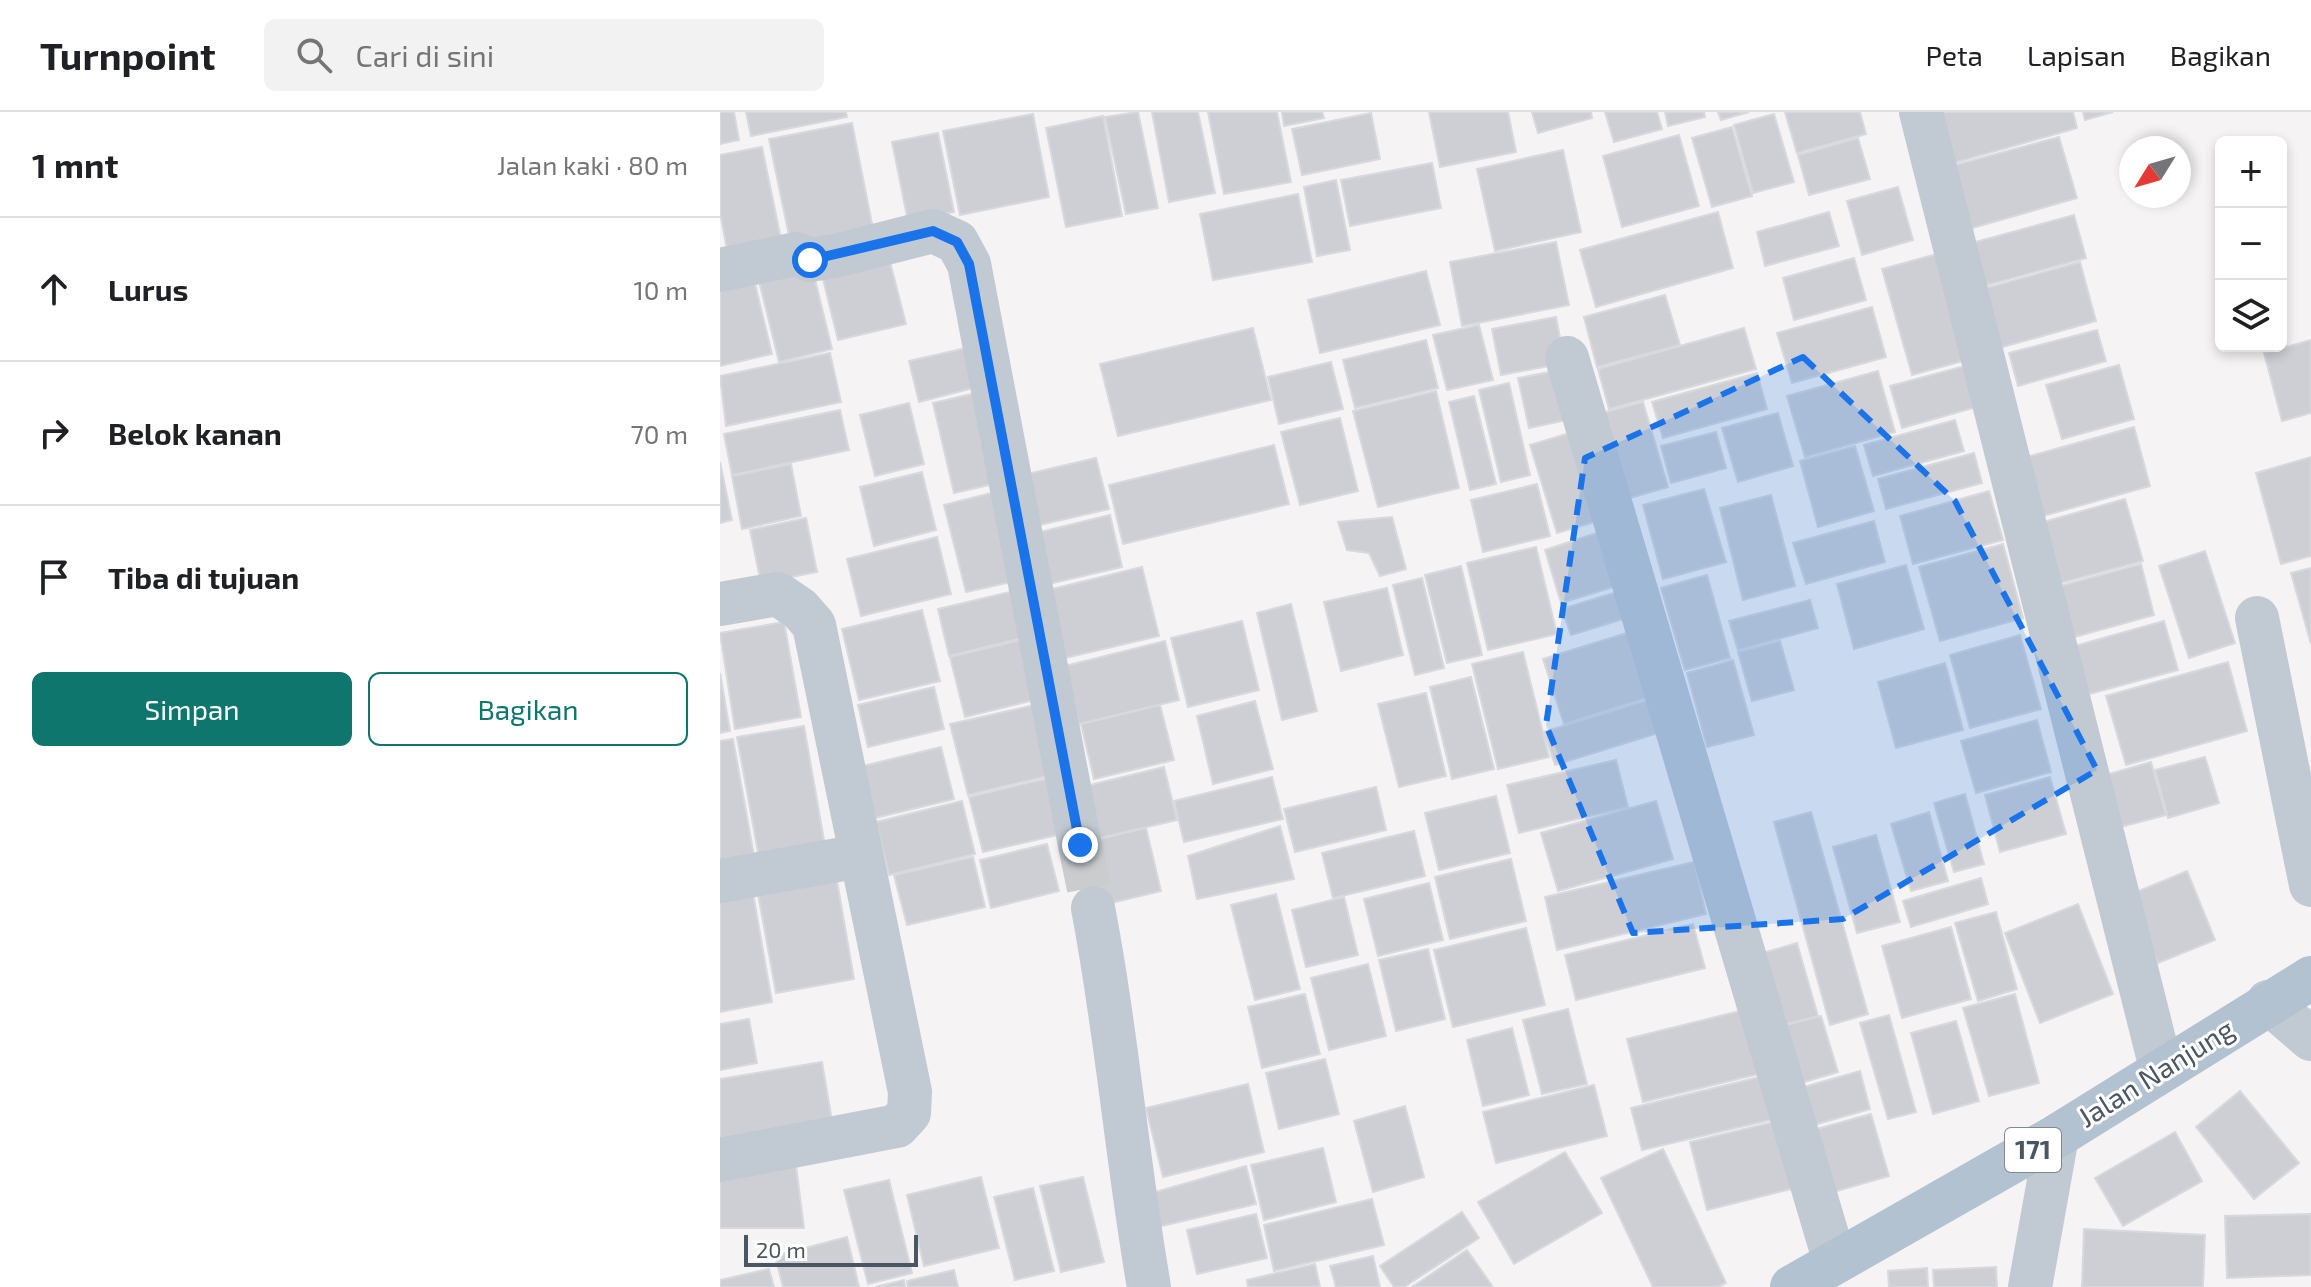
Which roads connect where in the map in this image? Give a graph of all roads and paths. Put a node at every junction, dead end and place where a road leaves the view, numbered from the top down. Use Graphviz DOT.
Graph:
graph roads {
  1 [pos="1921,112"];
  2 [pos="720,270"];
  3 [pos="1567,358"];
  4 [pos="720,604"];
  5 [pos="2257,618"];
  6 [pos="1080,845"];
  7 [pos="860,856"];
  8 [pos="720,881"];
  9 [pos="2311,885"];
  10 [pos="1093,908"];
  11 [pos="2311,978"];
  12 [pos="2268,1002"];
  13 [pos="2311,1039"];
  14 [pos="2161,1068"];
  15 [pos="2057,1136"];
  16 [pos="720,1160"];
  17 [pos="1835,1262"];
  18 [pos="1149,1287"];
  19 [pos="1792,1287"];
  20 [pos="2030,1287"];
  1 -- 14 [label="street"];
  2 -- 6 [label="street"];
  3 -- 17 [label="street"];
  4 -- 7 [label="street"];
  5 -- 9 [label="street"];
  7 -- 8 [label="street"];
  7 -- 16 [label="street"];
  10 -- 18 [label="street"];
  11 -- 12 [label="main road, Jalan Nanjung / 171"];
  12 -- 13 [label="street"];
  12 -- 14 [label="main road, Jalan Nanjung / 171"];
  14 -- 15 [label="main road, Jalan Nanjung / 171"];
  15 -- 17 [label="main road, Jalan Nanjung / 171"];
  15 -- 20 [label="street"];
  17 -- 19 [label="main road, Jalan Nanjung / 171"];
}
